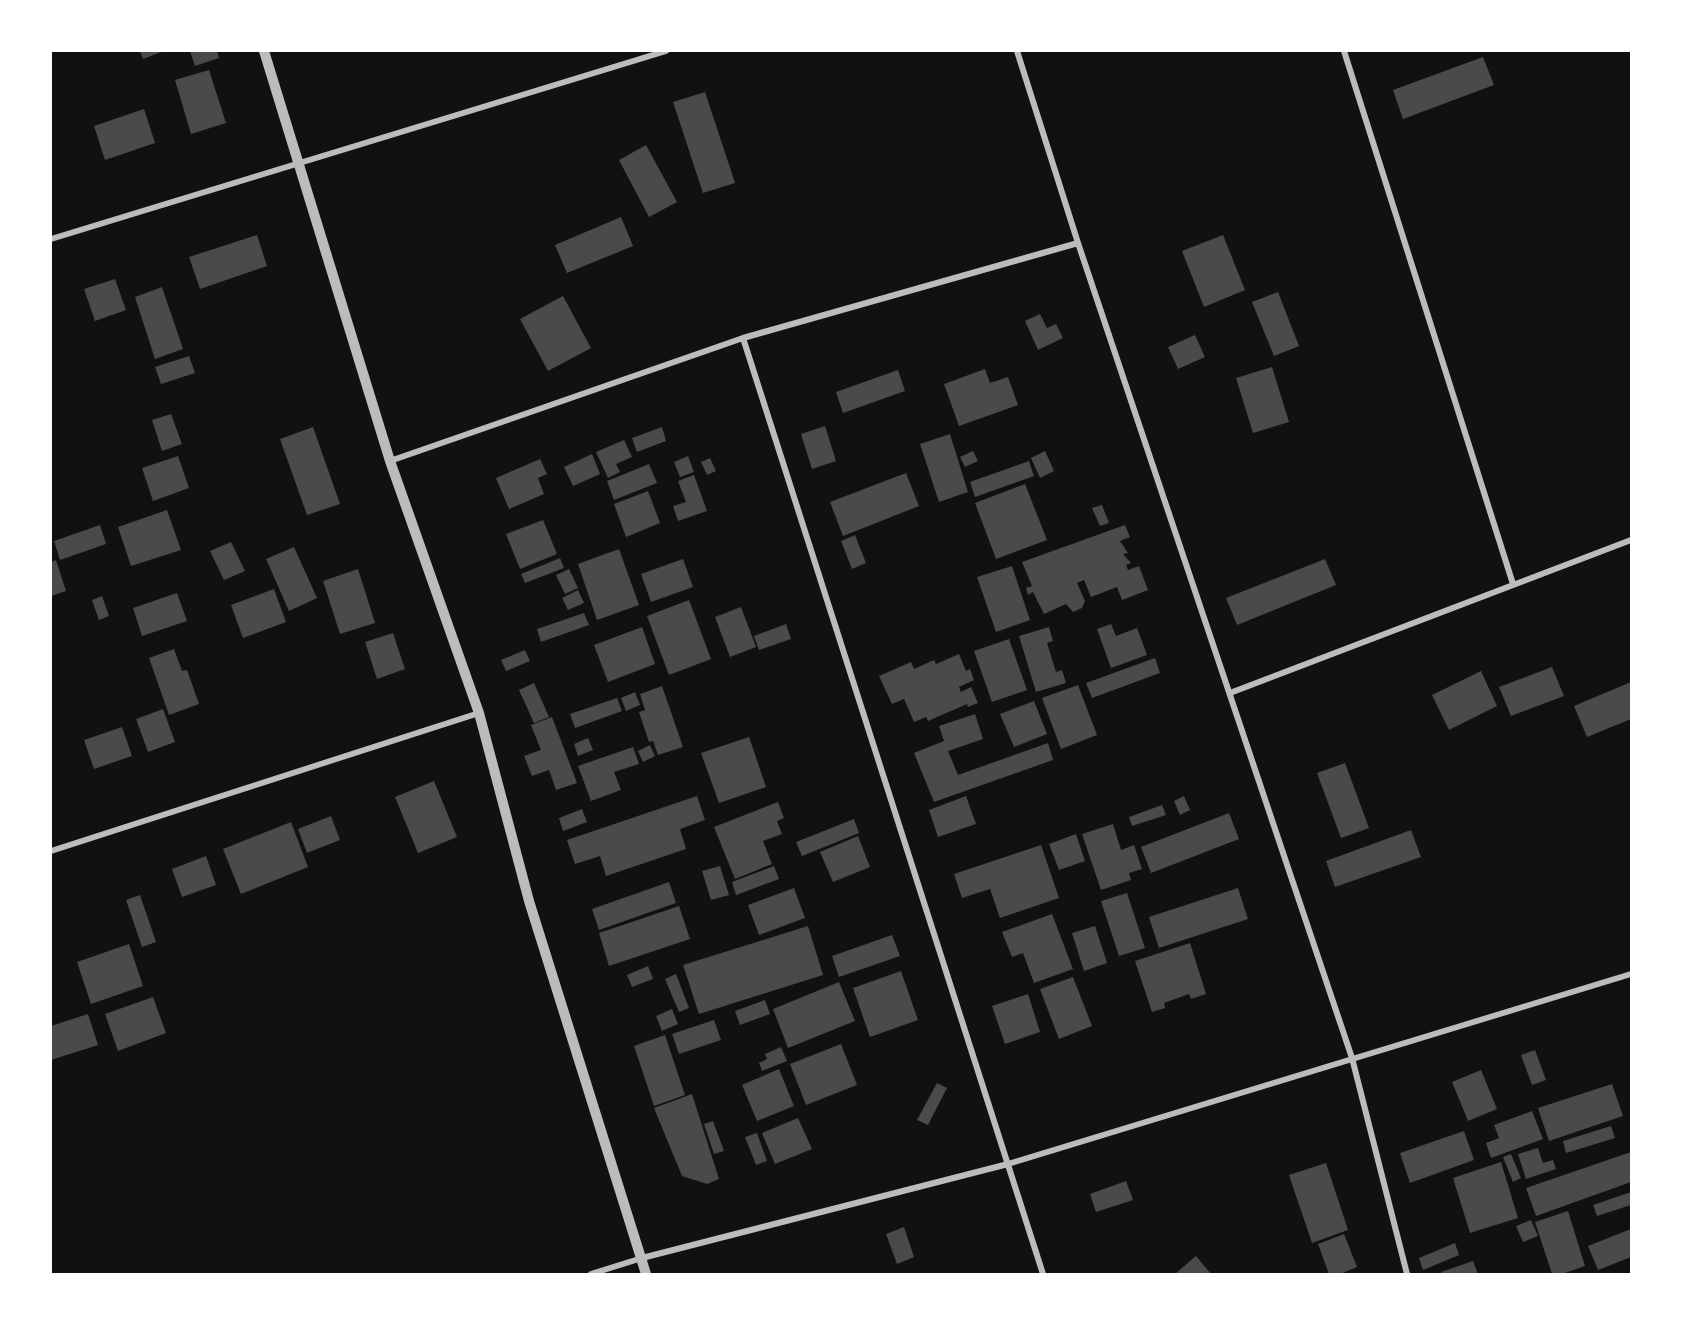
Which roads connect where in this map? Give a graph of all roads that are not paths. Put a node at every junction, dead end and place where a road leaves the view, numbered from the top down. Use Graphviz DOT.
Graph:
graph roads {
  1 [pos="264,51"];
  2 [pos="666,51"];
  3 [pos="1017,51"];
  4 [pos="1344,51"];
  5 [pos="298,165"];
  6 [pos="51,239"];
  7 [pos="1078,243"];
  8 [pos="743,338"];
  9 [pos="390,461"];
  10 [pos="1631,540"];
  11 [pos="1513,584"];
  12 [pos="1230,693"];
  13 [pos="478,713"];
  14 [pos="51,851"];
  15 [pos="1631,974"];
  16 [pos="1352,1058"];
  17 [pos="1008,1164"];
  18 [pos="642,1258"];
  19 [pos="591,1274"];
  20 [pos="646,1274"];
  21 [pos="1043,1274"];
  22 [pos="1407,1274"];
  1 -- 5 [label="street"];
  2 -- 5 [label="street"];
  3 -- 7 [label="street"];
  4 -- 11 [label="street"];
  5 -- 6 [label="street"];
  5 -- 9 [label="street"];
  7 -- 8 [label="street"];
  7 -- 12 [label="street"];
  8 -- 9 [label="street"];
  8 -- 17 [label="street"];
  9 -- 13 [label="street"];
  10 -- 11 [label="street"];
  11 -- 12 [label="street"];
  12 -- 16 [label="street"];
  13 -- 14 [label="street"];
  13 -- 18 [label="street"];
  15 -- 16 [label="street"];
  16 -- 17 [label="street"];
  16 -- 22 [label="street"];
  17 -- 18 [label="street"];
  17 -- 21 [label="street"];
  18 -- 19 [label="street"];
  18 -- 20 [label="street"];
}
